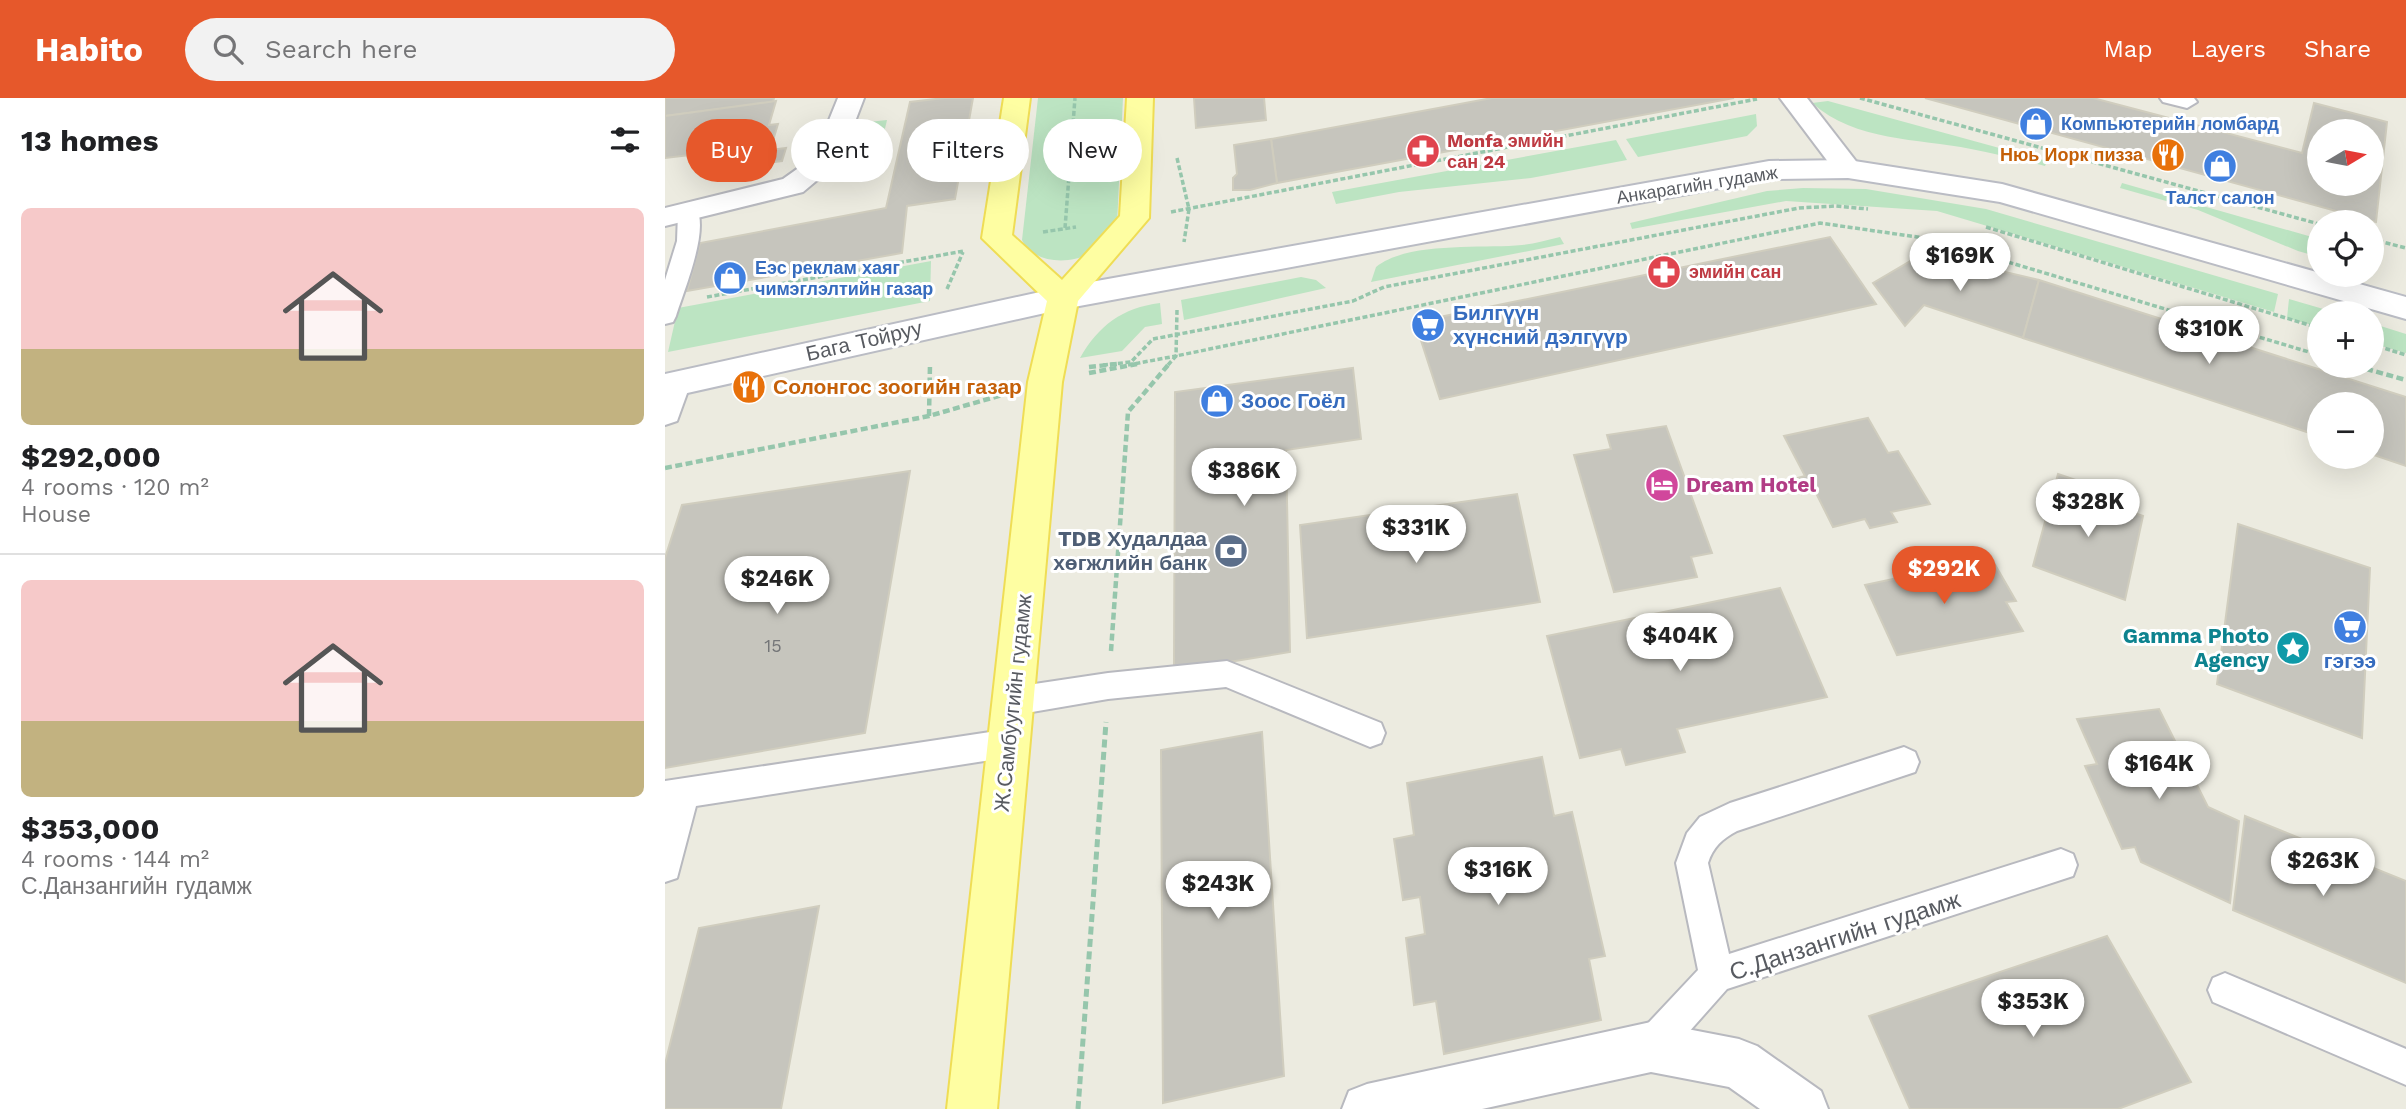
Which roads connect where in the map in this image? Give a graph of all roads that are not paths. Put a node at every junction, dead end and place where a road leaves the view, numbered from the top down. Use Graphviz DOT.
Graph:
graph roads {
  1 [pos="851,98"];
  2 [pos="1017,98"];
  3 [pos="1140,98"];
  4 [pos="1793,98"];
  5 [pos="1848,169"];
  6 [pos="677,215"];
  7 [pos="1063,299"];
  8 [pos="2406,308"];
  9 [pos="667,310"];
  10 [pos="668,395"];
  11 [pos="1014,701"];
  12 [pos="1370,733"];
  13 [pos="1010,743"];
  14 [pos="1904,762"];
  15 [pos="674,795"];
  16 [pos="2061,864"];
  17 [pos="665,866"];
  18 [pos="1716,975"];
  19 [pos="2225,990"];
  20 [pos="1651,1047"];
  21 [pos="2406,1067"];
  22 [pos="972,1109"];
  23 [pos="1367,1109"];
  24 [pos="1803,1109"];
  1 -- 6 [label="main road"];
  2 -- 7 [label="main road"];
  3 -- 7 [label="main road, Ж.Самбуугийн гудамж"];
  4 -- 5 [label="main road"];
  5 -- 7 [label="main road, Анкарагийн гудамж"];
  5 -- 8 [label="main road, Анкарагийн гудамж"];
  6 -- 9 [label="lane"];
  7 -- 10 [label="main road, Бага Тойруу"];
  7 -- 11 [label="main road, Ж.Самбуугийн гудамж"];
  11 -- 12 [label="lane"];
  11 -- 13 [label="main road, Ж.Самбуугийн гудамж"];
  13 -- 15 [label="lane"];
  13 -- 22 [label="main road, Ж.Самбуугийн гудамж"];
  14 -- 18 [label="lane"];
  15 -- 17 [label="lane"];
  16 -- 18 [label="lane, С.Данзангийн гудамж"];
  18 -- 20 [label="lane, С.Данзангийн гудамж"];
  19 -- 21 [label="lane"];
  20 -- 23 [label="main road"];
  20 -- 24 [label="main road"];
}
